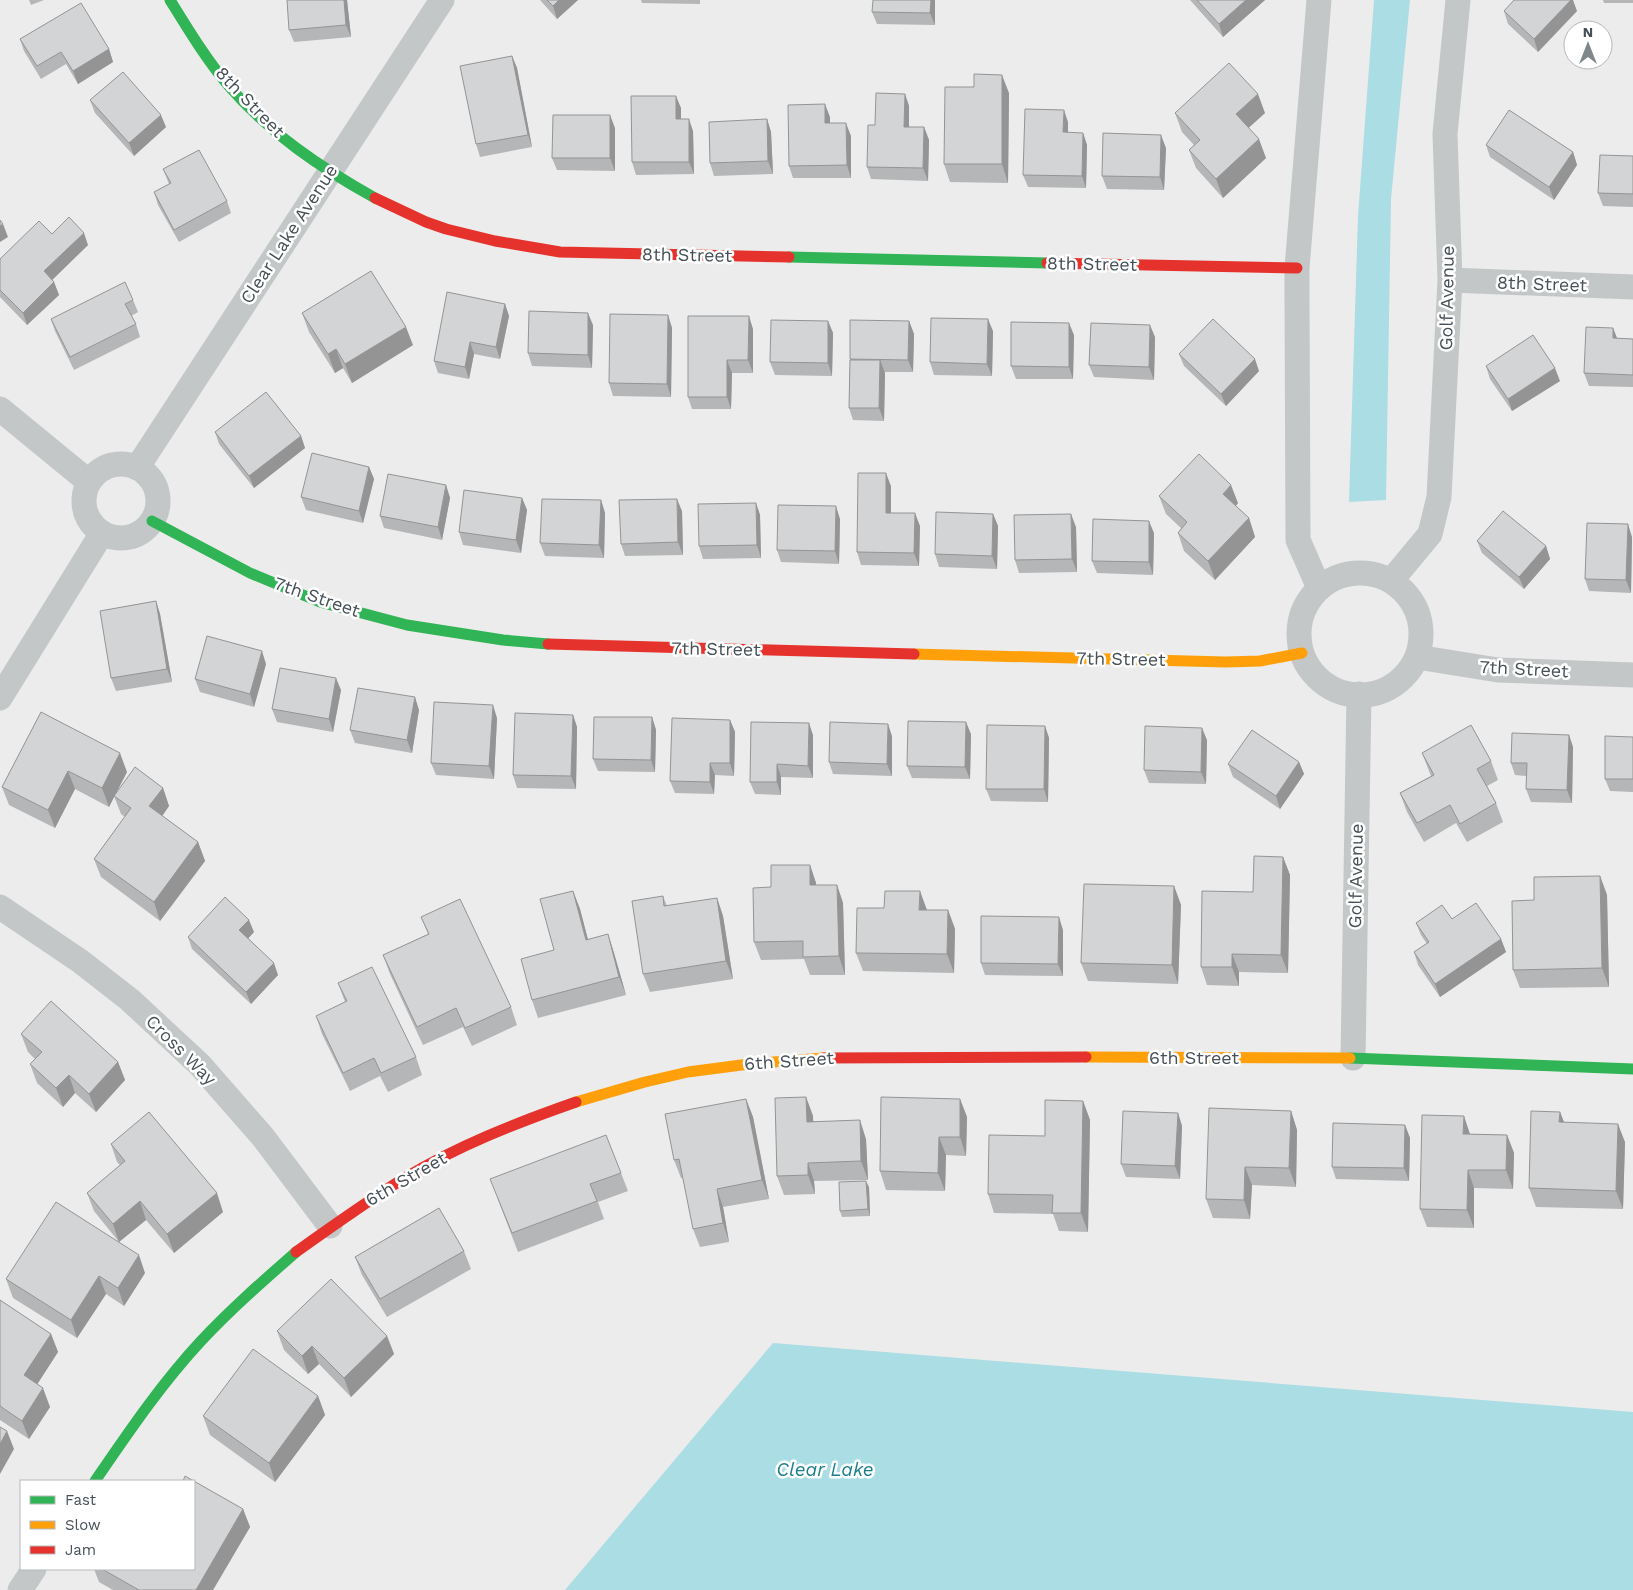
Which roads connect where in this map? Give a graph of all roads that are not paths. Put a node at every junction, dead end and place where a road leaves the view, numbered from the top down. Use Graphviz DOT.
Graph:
graph roads {
  1 [pos="170,0"];
  2 [pos="442,0"];
  3 [pos="1319,0"];
  4 [pos="1458,0"];
  5 [pos="330,171"];
  6 [pos="1298,268"];
  7 [pos="1450,280"];
  8 [pos="1633,287"];
  9 [pos="0,409"];
  10 [pos="137,468"];
  11 [pos="89,482"];
  12 [pos="152,521"];
  13 [pos="102,533"];
  14 [pos="1391,581"];
  15 [pos="1319,588"];
  16 [pos="1302,653"];
  17 [pos="1417,657"];
  18 [pos="1633,674"];
  19 [pos="1359,694"];
  20 [pos="0,698"];
  21 [pos="0,907"];
  22 [pos="1353,1058"];
  23 [pos="1633,1068"];
  24 [pos="330,1226"];
  25 [pos="96,1480"];
  26 [pos="33,1570"];
  27 [pos="20,1590"];
  1 -- 5 [label="street, 8th Street"];
  2 -- 5 [label="street, Clear Lake Avenue"];
  3 -- 6 [label="street"];
  4 -- 7 [label="street, Golf Avenue"];
  5 -- 6 [label="street, 8th Street"];
  5 -- 10 [label="street, Clear Lake Avenue"];
  6 -- 15 [label="street"];
  7 -- 8 [label="street, 8th Street"];
  7 -- 14 [label="street, Golf Avenue"];
  9 -- 11 [label="street"];
  10 -- 11 [label="street"];
  10 -- 12 [label="street"];
  11 -- 13 [label="street"];
  12 -- 13 [label="street"];
  12 -- 16 [label="street, 7th Street"];
  13 -- 20 [label="street"];
  14 -- 15 [label="street"];
  14 -- 17 [label="street"];
  15 -- 16 [label="street"];
  16 -- 19 [label="street"];
  17 -- 18 [label="street, 7th Street"];
  17 -- 19 [label="street"];
  19 -- 22 [label="street, Golf Avenue"];
  21 -- 24 [label="street, Cross Way"];
  22 -- 23 [label="street, 6th Street"];
  22 -- 24 [label="street, 6th Street"];
  24 -- 25 [label="street, 6th Street"];
  26 -- 27 [label="street"];
}
